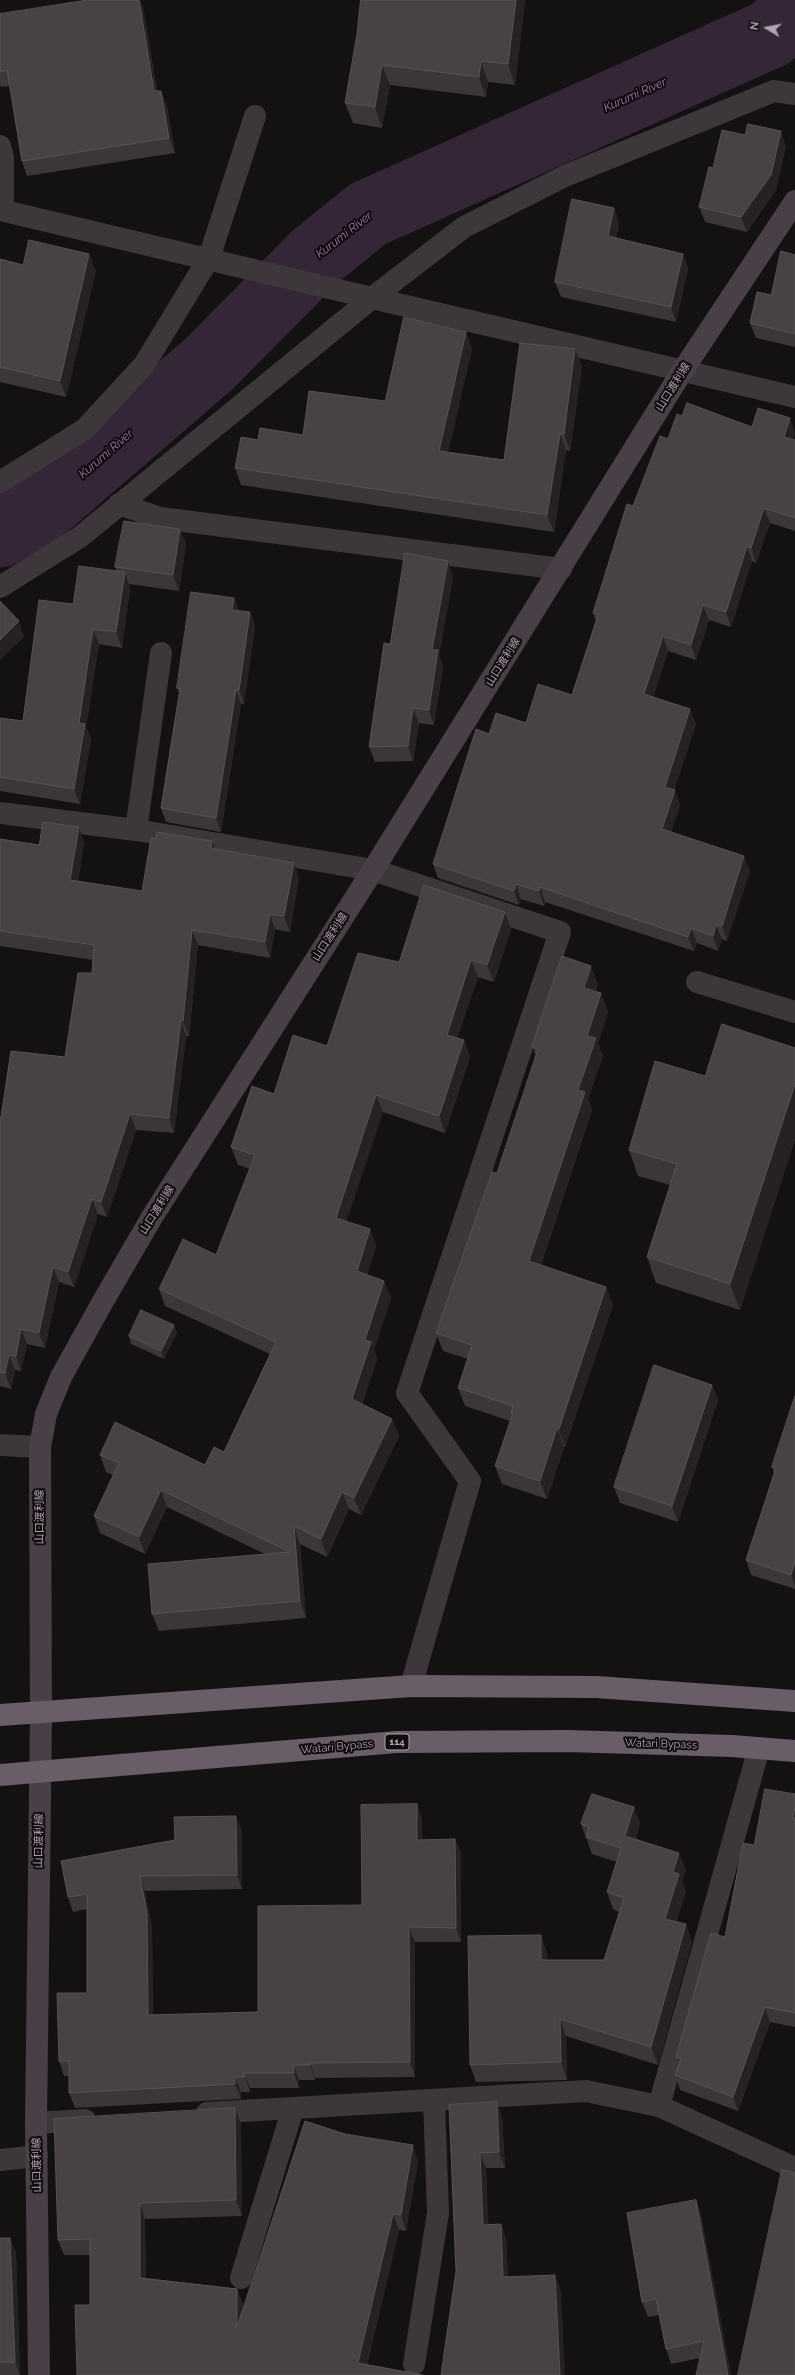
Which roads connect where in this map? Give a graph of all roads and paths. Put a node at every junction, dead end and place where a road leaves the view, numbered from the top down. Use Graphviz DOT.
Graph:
graph roads {
  1 [pos="795,94"];
  2 [pos="255,116"];
  3 [pos="0,146"];
  4 [pos="795,202"];
  5 [pos="2,210"];
  6 [pos="209,258"];
  7 [pos="372,298"];
  8 [pos="683,370"];
  9 [pos="795,397"];
  10 [pos="0,482"];
  11 [pos="119,504"];
  12 [pos="561,568"];
  13 [pos="0,587"];
  14 [pos="161,652"];
  15 [pos="0,813"];
  16 [pos="136,830"];
  17 [pos="373,870"];
  18 [pos="697,982"];
  19 [pos="795,1012"];
  20 [pos="0,1445"];
  21 [pos="40,1447"];
  22 [pos="411,1686"];
  23 [pos="795,1701"];
  24 [pos="41,1713"];
  25 [pos="0,1715"];
  26 [pos="759,1748"];
  27 [pos="795,1751"];
  28 [pos="40,1773"];
  29 [pos="0,1775"];
  30 [pos="434,2100"];
  31 [pos="659,2106"];
  32 [pos="293,2108"];
  33 [pos="184,2114"];
  34 [pos="106,2119"];
  35 [pos="36,2123"];
  36 [pos="37,2156"];
  37 [pos="0,2160"];
  38 [pos="795,2168"];
  39 [pos="241,2278"];
  40 [pos="414,2364"];
  41 [pos="39,2375"];
  1 -- 7 [label="street"];
  2 -- 6 [label="street"];
  3 -- 5 [label="street"];
  4 -- 8 [label="main road, 山口渡利線"];
  5 -- 6 [label="street"];
  6 -- 7 [label="street"];
  6 -- 10 [label="street"];
  7 -- 8 [label="street"];
  7 -- 11 [label="street"];
  8 -- 9 [label="street"];
  8 -- 12 [label="main road, 山口渡利線"];
  11 -- 12 [label="street"];
  11 -- 13 [label="street"];
  12 -- 17 [label="main road, 山口渡利線"];
  14 -- 16 [label="street"];
  15 -- 16 [label="street"];
  16 -- 17 [label="street"];
  17 -- 21 [label="main road, 山口渡利線"];
  17 -- 22 [label="street"];
  18 -- 19 [label="street"];
  20 -- 21 [label="street"];
  21 -- 24 [label="main road, 山口渡利線"];
  22 -- 23 [label="highway"];
  22 -- 24 [label="highway"];
  24 -- 25 [label="highway"];
  24 -- 28 [label="main road, 山口渡利線"];
  26 -- 27 [label="highway, Watari Bypass / 114"];
  26 -- 28 [label="highway, Watari Bypass / 114"];
  26 -- 31 [label="street"];
  28 -- 29 [label="highway, Watari Bypass / 114"];
  28 -- 35 [label="main road, 山口渡利線"];
  30 -- 31 [label="street"];
  30 -- 32 [label="street"];
  30 -- 40 [label="street"];
  31 -- 38 [label="street"];
  32 -- 33 [label="street"];
  32 -- 39 [label="street"];
  34 -- 35 [label="street"];
  35 -- 36 [label="main road, 山口渡利線"];
  36 -- 37 [label="street"];
  36 -- 41 [label="main road, 山口渡利線"];
}
